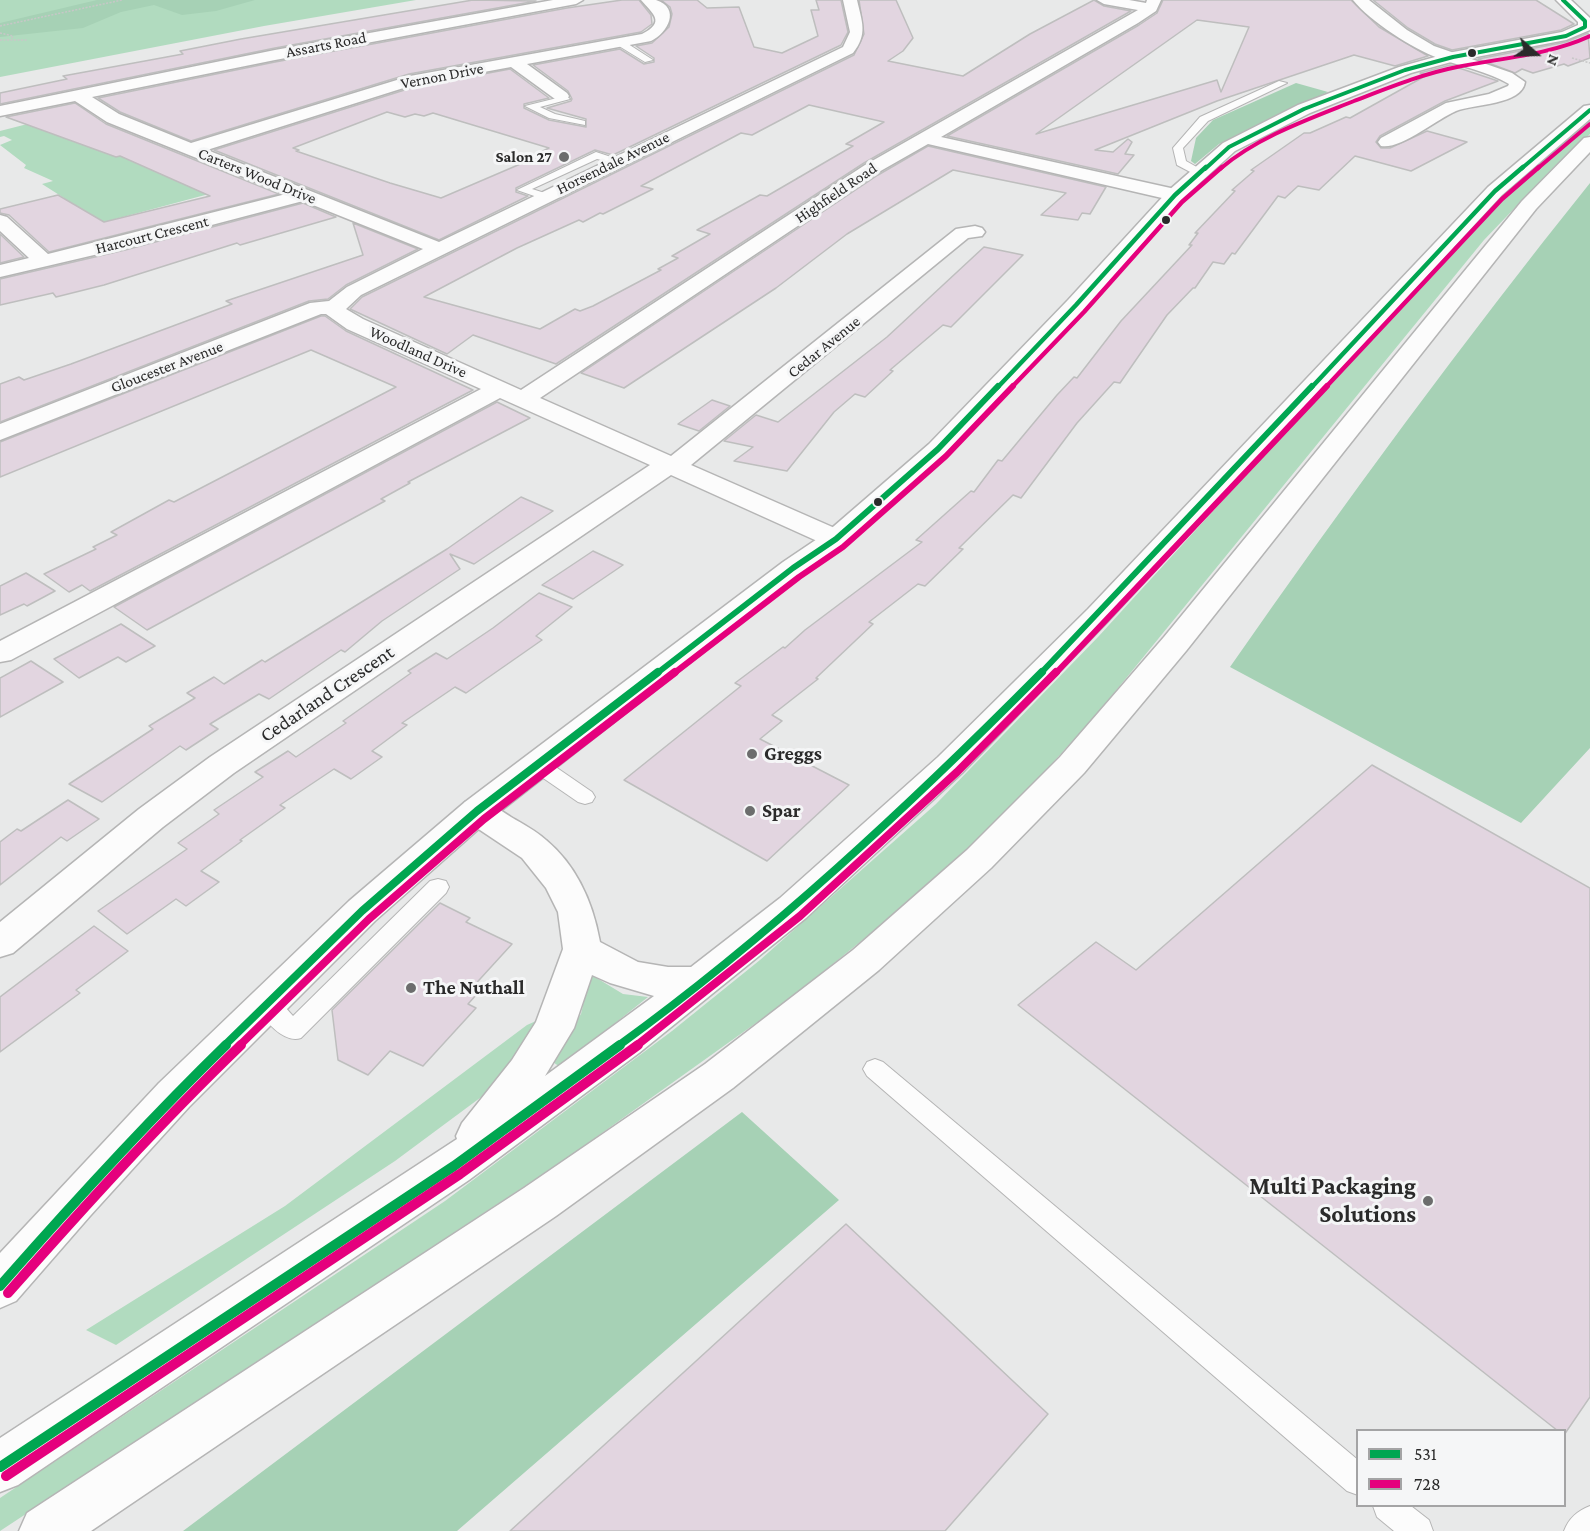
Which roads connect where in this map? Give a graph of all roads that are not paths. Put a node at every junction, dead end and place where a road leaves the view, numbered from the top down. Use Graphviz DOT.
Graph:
graph roads {
  1 [pos="576,0"];
  2 [pos="648,0"];
  3 [pos="850,0"];
  4 [pos="1104,0"];
  5 [pos="1360,0"];
  6 [pos="1563,0"];
  7 [pos="1152,4"];
  8 [pos="1588,22"];
  9 [pos="622,44"];
  10 [pos="1453,57"];
  11 [pos="648,60"];
  12 [pos="515,63"];
  13 [pos="1282,83"];
  14 [pos="77,95"];
  15 [pos="561,96"];
  16 [pos="1590,110"];
  17 [pos="0,111"];
  18 [pos="581,123"];
  19 [pos="924,138"];
  20 [pos="1387,142"];
  21 [pos="1590,142"];
  22 [pos="191,148"];
  23 [pos="1198,172"];
  24 [pos="303,195"];
  25 [pos="1175,195"];
  26 [pos="0,220"];
  27 [pos="975,232"];
  28 [pos="441,249"];
  29 [pos="44,261"];
  30 [pos="0,271"];
  31 [pos="334,307"];
  32 [pos="512,394"];
  33 [pos="0,433"];
  34 [pos="671,465"];
  35 [pos="836,539"];
  36 [pos="0,653"];
  37 [pos="537,764"];
  38 [pos="585,797"];
  39 [pos="477,811"];
  40 [pos="438,887"];
  41 [pos="0,943"];
  42 [pos="582,949"];
  43 [pos="700,982"];
  44 [pos="267,1004"];
  45 [pos="875,1069"];
  46 [pos="454,1166"];
  47 [pos="0,1286"];
  48 [pos="0,1467"];
  49 [pos="1356,1478"];
  50 [pos="1389,1507"];
  51 [pos="1590,1521"];
  52 [pos="45,1531"];
  53 [pos="1418,1531"];
  54 [pos="1579,1531"];
  1 -- 14 [label="main road, Assarts Road"];
  2 -- 9 [label="main road, Vernon Drive"];
  3 -- 28 [label="main road, Horsendale Avenue"];
  4 -- 7 [label="main road"];
  5 -- 10 [label="main road"];
  6 -- 8 [label="main road"];
  7 -- 19 [label="main road, Highfield Road"];
  8 -- 10 [label="main road"];
  9 -- 11 [label="lane"];
  9 -- 12 [label="main road, Vernon Drive"];
  10 -- 20 [label="main road"];
  10 -- 23 [label="main road"];
  12 -- 15 [label="main road"];
  12 -- 22 [label="main road, Vernon Drive"];
  13 -- 23 [label="lane"];
  14 -- 17 [label="main road"];
  14 -- 22 [label="main road, Carters Wood Drive"];
  15 -- 18 [label="lane"];
  16 -- 43 [label="main road"];
  19 -- 25 [label="main road"];
  19 -- 32 [label="main road, Highfield Road"];
  21 -- 52 [label="main road"];
  22 -- 24 [label="main road, Carters Wood Drive"];
  23 -- 25 [label="main road"];
  24 -- 28 [label="main road, Carters Wood Drive"];
  24 -- 29 [label="main road, Harcourt Crescent"];
  25 -- 35 [label="main road"];
  26 -- 29 [label="main road"];
  27 -- 34 [label="main road, Cedar Avenue"];
  28 -- 31 [label="main road, Horsendale Avenue"];
  29 -- 30 [label="main road, Harcourt Crescent"];
  31 -- 32 [label="main road, Woodland Drive"];
  31 -- 33 [label="main road, Gloucester Avenue"];
  32 -- 34 [label="main road, Woodland Drive"];
  32 -- 36 [label="main road"];
  34 -- 35 [label="main road, Woodland Drive"];
  34 -- 41 [label="main road, Cedarland Crescent"];
  35 -- 37 [label="main road"];
  37 -- 38 [label="lane"];
  37 -- 39 [label="main road"];
  39 -- 42 [label="main road"];
  39 -- 44 [label="main road"];
  40 -- 44 [label="lane"];
  42 -- 43 [label="main road"];
  42 -- 46 [label="main road"];
  43 -- 46 [label="main road"];
  44 -- 47 [label="main road"];
  45 -- 49 [label="lane"];
  46 -- 48 [label="main road"];
  50 -- 53 [label="lane"];
  51 -- 54 [label="lane"];
}
